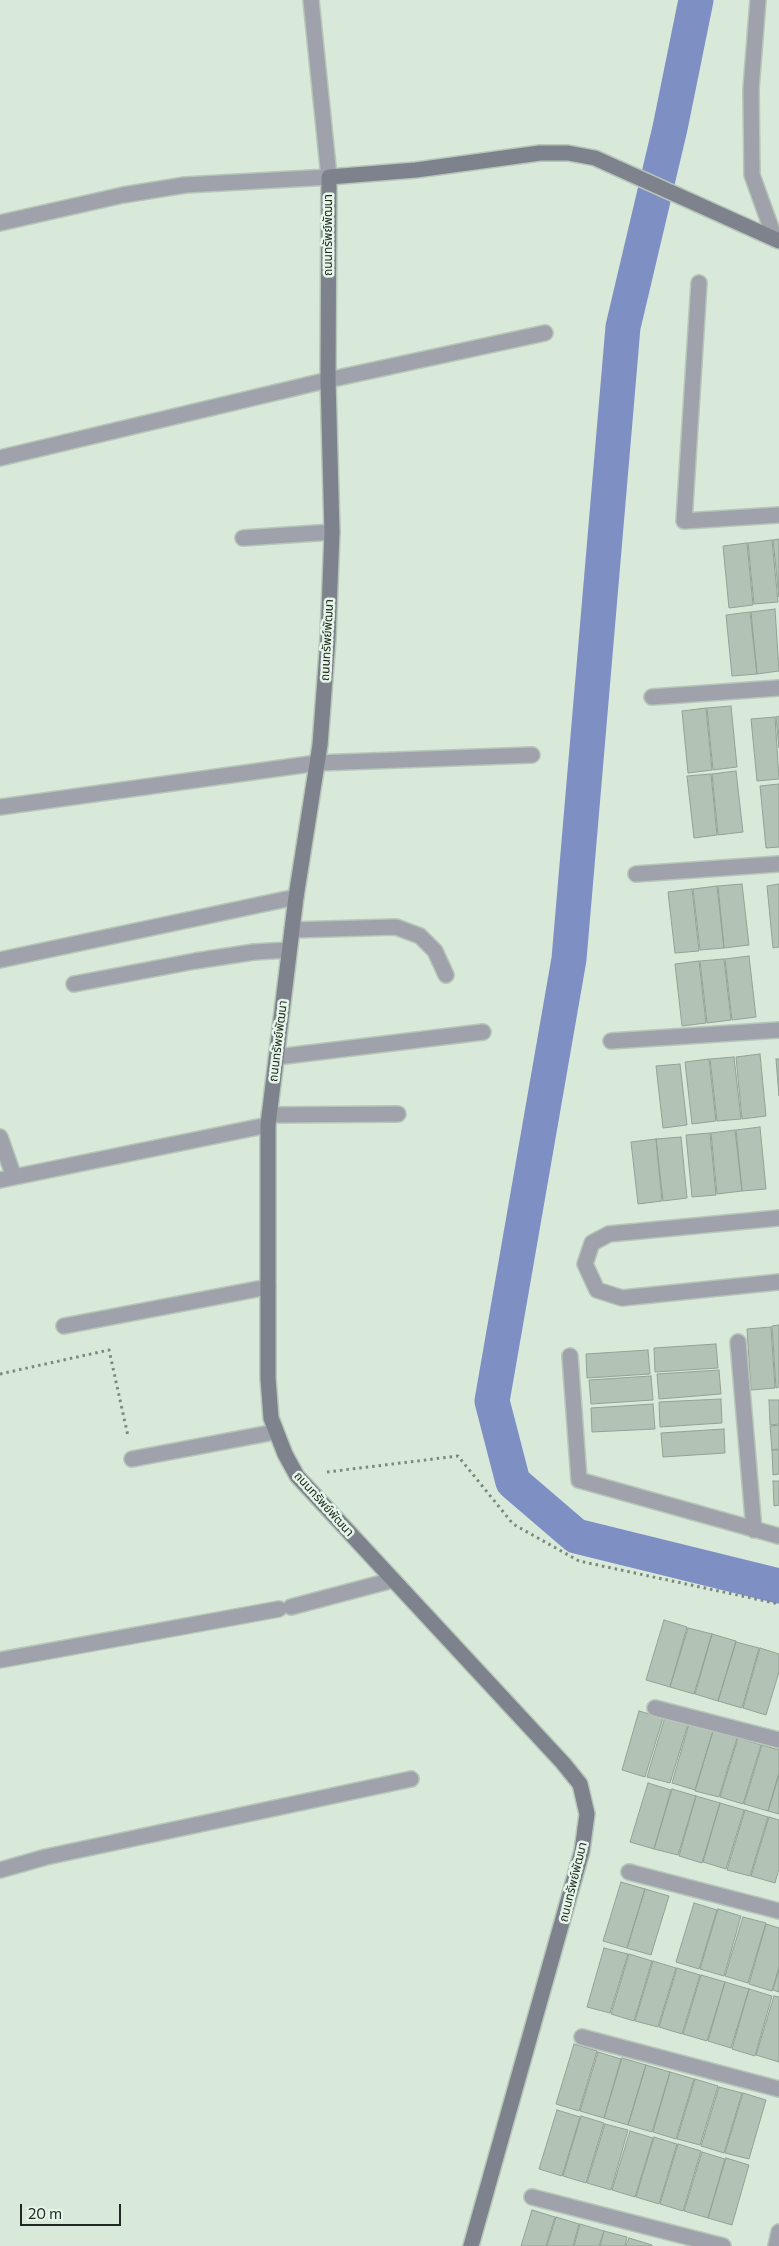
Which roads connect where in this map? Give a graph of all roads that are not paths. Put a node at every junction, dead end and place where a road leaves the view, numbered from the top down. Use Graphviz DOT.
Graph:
graph roads {
  1 [pos="311,0"];
  2 [pos="758,0"];
  3 [pos="329,177"];
  4 [pos="0,223"];
  5 [pos="777,240"];
  6 [pos="699,283"];
  7 [pos="545,333"];
  8 [pos="328,380"];
  9 [pos="0,458"];
  10 [pos="779,515"];
  11 [pos="332,532"];
  12 [pos="243,538"];
  13 [pos="779,688"];
  14 [pos="652,697"];
  15 [pos="532,755"];
  16 [pos="317,763"];
  17 [pos="0,806"];
  18 [pos="779,864"];
  19 [pos="636,874"];
  20 [pos="296,897"];
  21 [pos="292,930"];
  22 [pos="289,950"];
  23 [pos="0,960"];
  24 [pos="446,975"];
  25 [pos="74,984"];
  26 [pos="779,1030"];
  27 [pos="483,1032"];
  28 [pos="611,1041"];
  29 [pos="277,1057"];
  30 [pos="398,1114"];
  31 [pos="268,1120"];
  32 [pos="0,1137"];
  33 [pos="7,1178"];
  34 [pos="779,1218"];
  35 [pos="779,1282"];
  36 [pos="268,1287"];
  37 [pos="64,1326"];
  38 [pos="738,1342"];
  39 [pos="570,1356"];
  40 [pos="275,1432"];
  41 [pos="132,1459"];
  42 [pos="754,1530"];
  43 [pos="779,1536"];
  44 [pos="393,1580"];
  45 [pos="0,1660"];
  46 [pos="655,1708"];
  47 [pos="779,1740"];
  48 [pos="412,1779"];
  49 [pos="0,1870"];
  50 [pos="629,1872"];
  51 [pos="779,1911"];
  52 [pos="582,2037"];
  53 [pos="779,2089"];
  54 [pos="532,2197"];
  55 [pos="779,2232"];
  56 [pos="471,2246"];
  57 [pos="723,2246"];
  58 [pos="776,2246"];
  1 -- 3 [label="street"];
  2 -- 5 [label="street"];
  3 -- 4 [label="street"];
  3 -- 5 [label="street, ถนนทรัพย์พัฒนา"];
  3 -- 8 [label="street, ถนนทรัพย์พัฒนา"];
  6 -- 10 [label="street"];
  7 -- 8 [label="street"];
  8 -- 9 [label="street"];
  8 -- 11 [label="street, ถนนทรัพย์พัฒนา"];
  11 -- 12 [label="street"];
  11 -- 16 [label="street, ถนนทรัพย์พัฒนา"];
  13 -- 14 [label="street"];
  15 -- 16 [label="street"];
  16 -- 17 [label="street"];
  16 -- 20 [label="street, ถนนทรัพย์พัฒนา"];
  18 -- 19 [label="street"];
  20 -- 21 [label="street, ถนนทรัพย์พัฒนา"];
  20 -- 23 [label="street"];
  21 -- 22 [label="street, ถนนทรัพย์พัฒนา"];
  21 -- 24 [label="street"];
  22 -- 25 [label="street"];
  22 -- 29 [label="street, ถนนทรัพย์พัฒนา"];
  26 -- 28 [label="street"];
  27 -- 29 [label="street"];
  29 -- 31 [label="street, ถนนทรัพย์พัฒนา"];
  30 -- 31 [label="street"];
  31 -- 33 [label="street"];
  31 -- 36 [label="street, ถนนทรัพย์พัฒนา"];
  32 -- 33 [label="street"];
  34 -- 35 [label="street"];
  36 -- 37 [label="street"];
  36 -- 40 [label="street, ถนนทรัพย์พัฒนา"];
  38 -- 42 [label="street"];
  39 -- 42 [label="street"];
  40 -- 41 [label="street"];
  40 -- 44 [label="street, ถนนทรัพย์พัฒนา"];
  42 -- 43 [label="street"];
  44 -- 45 [label="street"];
  44 -- 56 [label="street, ถนนทรัพย์พัฒนา"];
  46 -- 47 [label="street"];
  48 -- 49 [label="street"];
  50 -- 51 [label="street"];
  52 -- 53 [label="street"];
  54 -- 57 [label="street"];
  55 -- 58 [label="street"];
}
